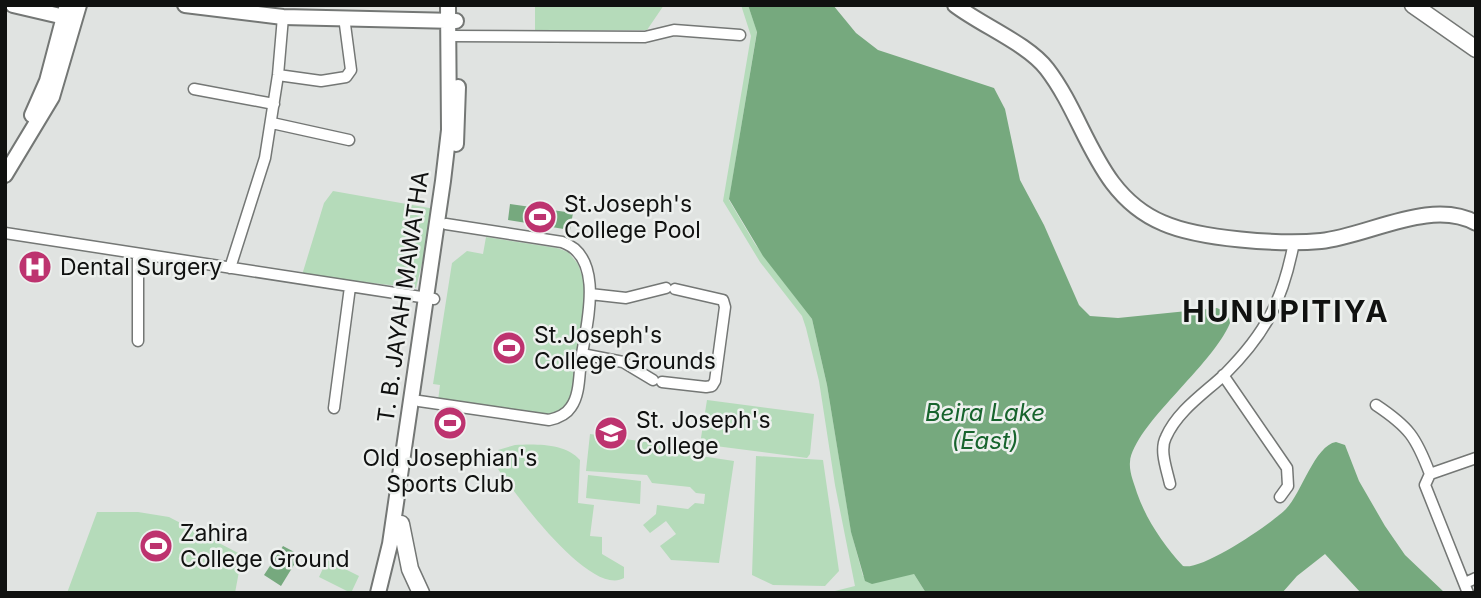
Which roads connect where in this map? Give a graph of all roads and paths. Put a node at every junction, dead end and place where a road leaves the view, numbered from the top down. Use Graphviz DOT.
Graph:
graph roads {
  1 [pos="13,5"];
  2 [pos="91,5"];
  3 [pos="185,5"];
  4 [pos="448,5"];
  5 [pos="457,5"];
  6 [pos="955,5"];
  7 [pos="1413,5"];
  8 [pos="72,12"];
  9 [pos="283,17"];
  10 [pos="344,17"];
  11 [pos="453,28"];
  12 [pos="740,35"];
  13 [pos="1476,49"];
  14 [pos="278,75"];
  15 [pos="194,89"];
  16 [pos="274,104"];
  17 [pos="272,123"];
  18 [pos="349,139"];
  19 [pos="5,158"];
  20 [pos="5,174"];
  21 [pos="1476,223"];
  22 [pos="446,224"];
  23 [pos="5,233"];
  24 [pos="1294,242"];
  25 [pos="138,254"];
  26 [pos="229,268"];
  27 [pos="351,287"];
  28 [pos="590,294"];
  29 [pos="430,299"];
  30 [pos="138,341"];
  31 [pos="582,354"];
  32 [pos="1223,375"];
  33 [pos="419,401"];
  34 [pos="1376,405"];
  35 [pos="334,408"];
  36 [pos="1476,458"];
  37 [pos="1430,474"];
  38 [pos="1170,484"];
  39 [pos="1280,497"];
  40 [pos="401,524"];
  41 [pos="1476,578"];
  42 [pos="1466,588"];
  43 [pos="378,593"];
  44 [pos="388,593"];
  45 [pos="421,593"];
  1 -- 8 [label="main road"];
  2 -- 8 [label="main road"];
  3 -- 9 [label="main road"];
  4 -- 11 [label="main road, T. B. JAYAH MAWATHA"];
  5 -- 11 [label="main road, T. B. JAYAH MAWATHA"];
  6 -- 24 [label="main road"];
  7 -- 13 [label="main road"];
  8 -- 19 [label="main road"];
  8 -- 20 [label="main road"];
  9 -- 10 [label="main road"];
  9 -- 14 [label="street"];
  10 -- 11 [label="main road"];
  10 -- 14 [label="street"];
  11 -- 12 [label="street"];
  11 -- 22 [label="main road, T. B. JAYAH MAWATHA"];
  11 -- 29 [label="main road, T. B. JAYAH MAWATHA"];
  14 -- 16 [label="street"];
  15 -- 16 [label="street"];
  16 -- 17 [label="street"];
  17 -- 18 [label="street"];
  17 -- 26 [label="street"];
  21 -- 24 [label="main road"];
  22 -- 28 [label="street"];
  22 -- 29 [label="main road, T. B. JAYAH MAWATHA"];
  23 -- 25 [label="street"];
  24 -- 32 [label="street"];
  25 -- 26 [label="street"];
  25 -- 30 [label="street"];
  26 -- 27 [label="street"];
  27 -- 29 [label="street"];
  27 -- 35 [label="street"];
  28 -- 31 [label="street"];
  28 -- 31 [label="street"];
  29 -- 33 [label="main road, T. B. JAYAH MAWATHA"];
  29 -- 43 [label="main road, T. B. JAYAH MAWATHA"];
  31 -- 33 [label="street"];
  32 -- 38 [label="street"];
  32 -- 39 [label="street"];
  33 -- 40 [label="main road, T. B. JAYAH MAWATHA"];
  34 -- 37 [label="street"];
  36 -- 37 [label="street"];
  37 -- 42 [label="street"];
  40 -- 44 [label="main road, T. B. JAYAH MAWATHA"];
  40 -- 45 [label="main road"];
  41 -- 42 [label="street"];
}
